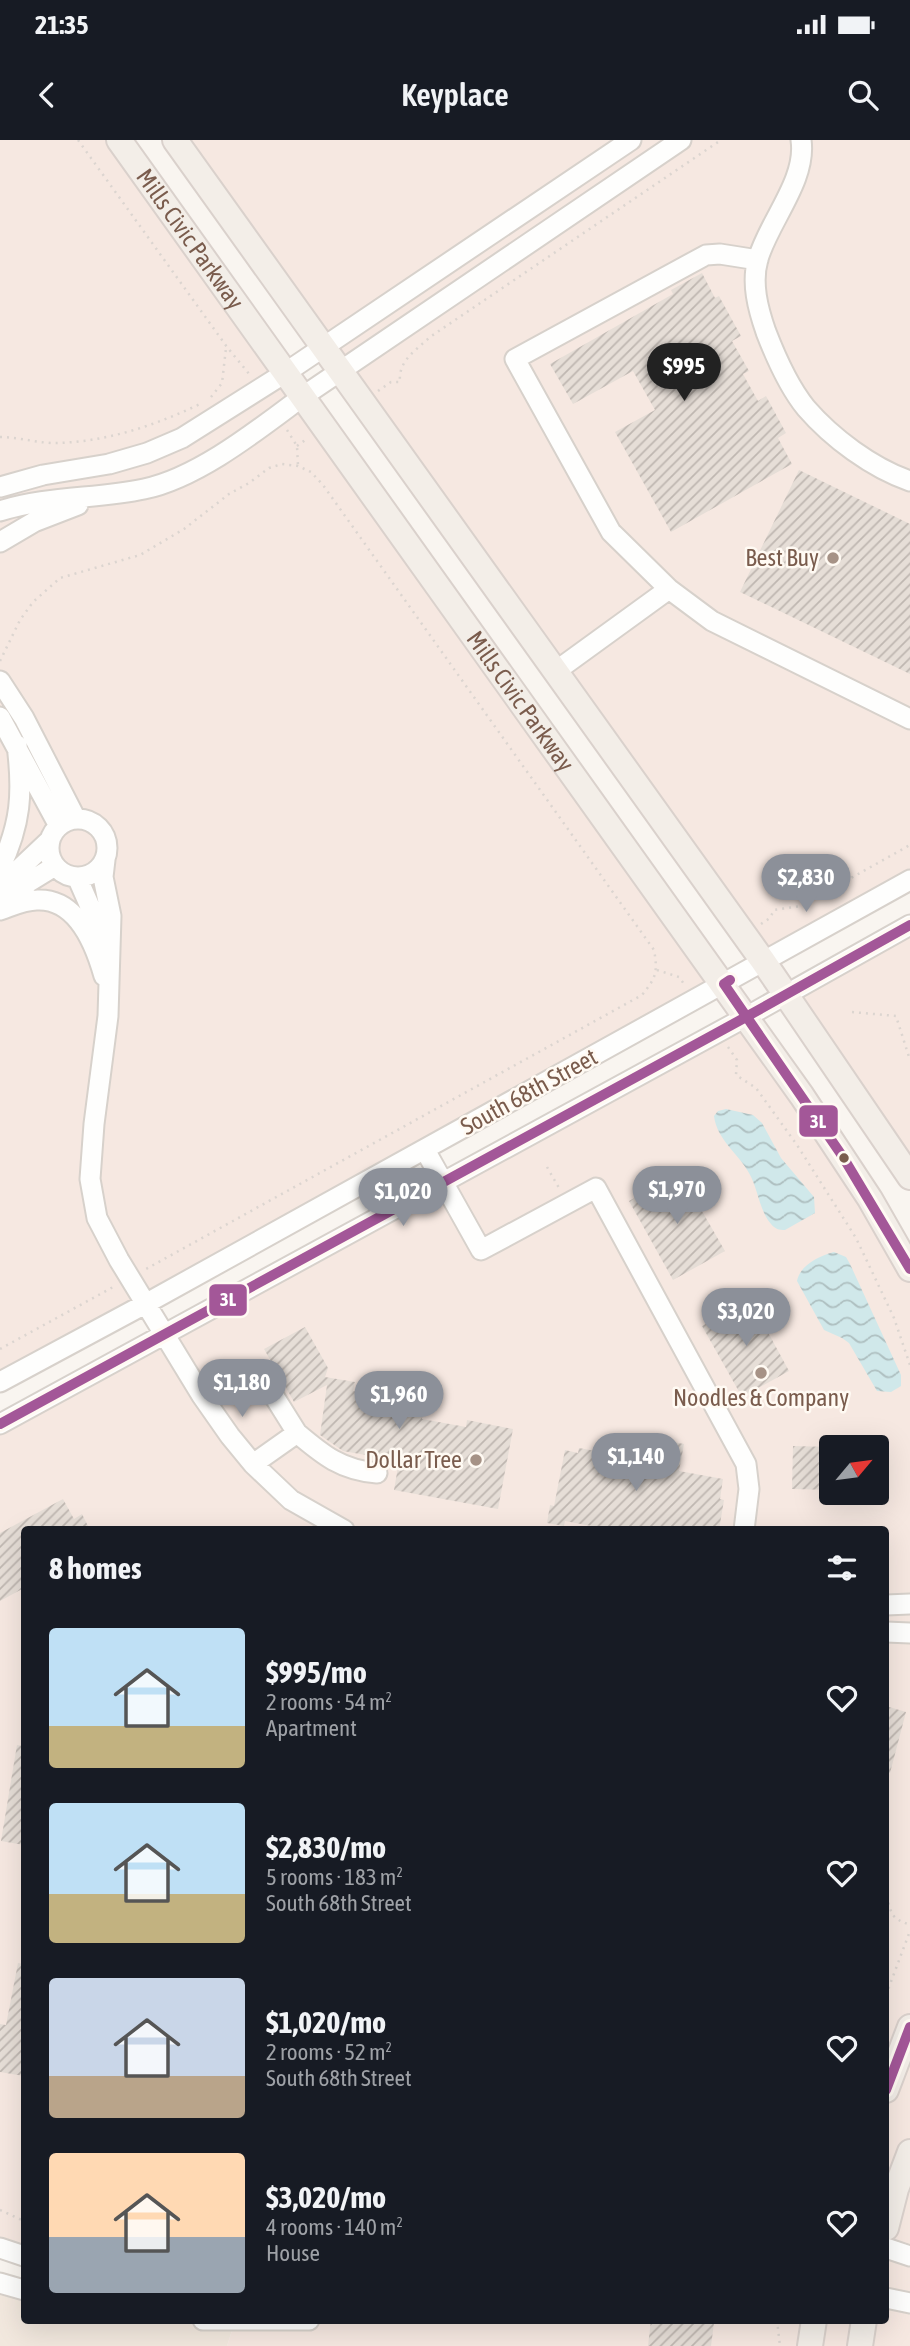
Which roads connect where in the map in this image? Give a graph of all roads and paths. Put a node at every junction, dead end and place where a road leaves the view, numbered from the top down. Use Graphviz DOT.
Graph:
graph roads {
  1 [pos="78,140"];
  2 [pos="119,140"];
  3 [pos="175,140"];
  4 [pos="631,140"];
  5 [pos="681,140"];
  6 [pos="721,140"];
  7 [pos="801,140"];
  8 [pos="758,260"];
  9 [pos="226,347"];
  10 [pos="323,348"];
  11 [pos="243,364"];
  12 [pos="339,372"];
  13 [pos="285,373"];
  14 [pos="391,382"];
  15 [pos="302,397"];
  16 [pos="0,437"];
  17 [pos="297,446"];
  18 [pos="298,466"];
  19 [pos="43,475"];
  20 [pos="0,481"];
  21 [pos="910,481"];
  22 [pos="0,487"];
  23 [pos="114,493"];
  24 [pos="0,511"];
  25 [pos="0,542"];
  26 [pos="669,589"];
  27 [pos="0,661"];
  28 [pos="556,671"];
  29 [pos="0,681"];
  30 [pos="0,717"];
  31 [pos="910,719"];
  32 [pos="17,745"];
  33 [pos="62,828"];
  34 [pos="910,845"];
  35 [pos="105,860"];
  36 [pos="55,866"];
  37 [pos="0,868"];
  38 [pos="77,877"];
  39 [pos="910,880"];
  40 [pos="0,887"];
  41 [pos="0,909"];
  42 [pos="910,925"];
  43 [pos="744,934"];
  44 [pos="706,960"];
  45 [pos="763,961"];
  46 [pos="657,970"];
  47 [pos="724,984"];
  48 [pos="108,990"];
  49 [pos="786,994"];
  50 [pos="852,1012"];
  51 [pos="746,1017"];
  52 [pos="737,1060"];
  53 [pos="910,1060"];
  54 [pos="425,1150"];
  55 [pos="547,1167"];
  56 [pos="910,1177"];
  57 [pos="443,1183"];
  58 [pos="568,1203"];
  59 [pos="173,1254"];
  60 [pos="910,1269"];
  61 [pos="94,1297"];
  62 [pos="147,1303"];
  63 [pos="165,1335"];
  64 [pos="0,1349"];
  65 [pos="910,1365"];
  66 [pos="0,1382"];
  67 [pos="267,1385"];
  68 [pos="0,1424"];
  69 [pos="297,1433"];
  70 [pos="253,1464"];
  71 [pos="377,1474"];
  72 [pos="337,1526"];
  73 [pos="745,1526"];
  74 [pos="910,1604"];
  75 [pos="889,1605"];
  76 [pos="889,1632"];
  77 [pos="910,1633"];
  78 [pos="889,1908"];
  79 [pos="910,1925"];
  80 [pos="910,1931"];
  81 [pos="889,1987"];
  82 [pos="910,2027"];
  83 [pos="889,2082"];
  84 [pos="910,2152"];
  85 [pos="0,2210"];
  86 [pos="889,2216"];
  87 [pos="21,2220"];
  88 [pos="0,2248"];
  89 [pos="889,2249"];
  90 [pos="21,2255"];
  91 [pos="910,2256"];
  92 [pos="0,2283"];
  93 [pos="21,2290"];
  94 [pos="889,2299"];
  95 [pos="910,2303"];
  96 [pos="777,2324"];
  97 [pos="813,2324"];
  98 [pos="863,2324"];
  99 [pos="780,2346"];
  100 [pos="810,2346"];
  101 [pos="860,2346"];
  1 -- 9 [label="path"];
  2 -- 13 [label="main road, Mills Civic Parkway"];
  3 -- 10 [label="main road, Mills Civic Parkway"];
  4 -- 10 [label="street"];
  5 -- 12 [label="street"];
  6 -- 14 [label="path"];
  7 -- 8 [label="street"];
  8 -- 21 [label="street"];
  8 -- 26 [label="street"];
  9 -- 11 [label="path"];
  9 -- 16 [label="path"];
  10 -- 12 [label="main road, Mills Civic Parkway"];
  10 -- 13 [label="street"];
  12 -- 15 [label="street"];
  12 -- 28 [label="main road, Mills Civic Parkway"];
  13 -- 15 [label="main road, Mills Civic Parkway"];
  13 -- 19 [label="street"];
  15 -- 23 [label="street"];
  15 -- 44 [label="main road, Mills Civic Parkway"];
  17 -- 18 [label="path"];
  18 -- 27 [label="path"];
  18 -- 46 [label="path"];
  19 -- 20 [label="street"];
  19 -- 22 [label="street"];
  23 -- 24 [label="street"];
  23 -- 25 [label="street"];
  26 -- 28 [label="street"];
  26 -- 31 [label="street"];
  28 -- 43 [label="main road, Mills Civic Parkway"];
  29 -- 33 [label="street"];
  30 -- 32 [label="street"];
  32 -- 33 [label="street"];
  32 -- 37 [label="street"];
  33 -- 35 [label="street"];
  33 -- 36 [label="street"];
  33 -- 40 [label="street"];
  34 -- 43 [label="path"];
  35 -- 38 [label="street"];
  35 -- 48 [label="street"];
  36 -- 38 [label="street"];
  36 -- 41 [label="street"];
  38 -- 48 [label="street"];
  39 -- 45 [label="street, South 68th Street"];
  41 -- 48 [label="street"];
  42 -- 49 [label="street, South 68th Street"];
  43 -- 45 [label="main road, Mills Civic Parkway"];
  44 -- 46 [label="path"];
  44 -- 47 [label="main road, Mills Civic Parkway"];
  45 -- 47 [label="street, South 68th Street"];
  45 -- 49 [label="main road, Mills Civic Parkway"];
  46 -- 59 [label="path"];
  47 -- 51 [label="main road, Mills Civic Parkway"];
  47 -- 54 [label="street, South 68th Street"];
  48 -- 62 [label="street"];
  49 -- 51 [label="street, South 68th Street"];
  49 -- 56 [label="main road, Mills Civic Parkway"];
  50 -- 53 [label="path"];
  51 -- 57 [label="street, South 68th Street"];
  51 -- 60 [label="main road, Mills Civic Parkway"];
  52 -- 65 [label="path"];
  54 -- 57 [label="street"];
  54 -- 62 [label="street, South 68th Street"];
  55 -- 58 [label="path"];
  57 -- 58 [label="street"];
  57 -- 63 [label="street, South 68th Street"];
  58 -- 73 [label="street"];
  61 -- 64 [label="path"];
  62 -- 63 [label="street"];
  62 -- 66 [label="street, South 68th Street"];
  63 -- 68 [label="street, South 68th Street"];
  63 -- 70 [label="street"];
  67 -- 69 [label="street"];
  69 -- 70 [label="street"];
  69 -- 71 [label="street"];
  70 -- 72 [label="street"];
  74 -- 75 [label="street"];
  76 -- 77 [label="street"];
  78 -- 79 [label="path"];
  80 -- 81 [label="path"];
  82 -- 83 [label="main road"];
  84 -- 86 [label="main road"];
  85 -- 87 [label="path"];
  88 -- 90 [label="street"];
  89 -- 91 [label="street"];
  92 -- 93 [label="street"];
  94 -- 95 [label="street"];
  96 -- 99 [label="path"];
  97 -- 100 [label="main road"];
  98 -- 101 [label="main road"];
}
